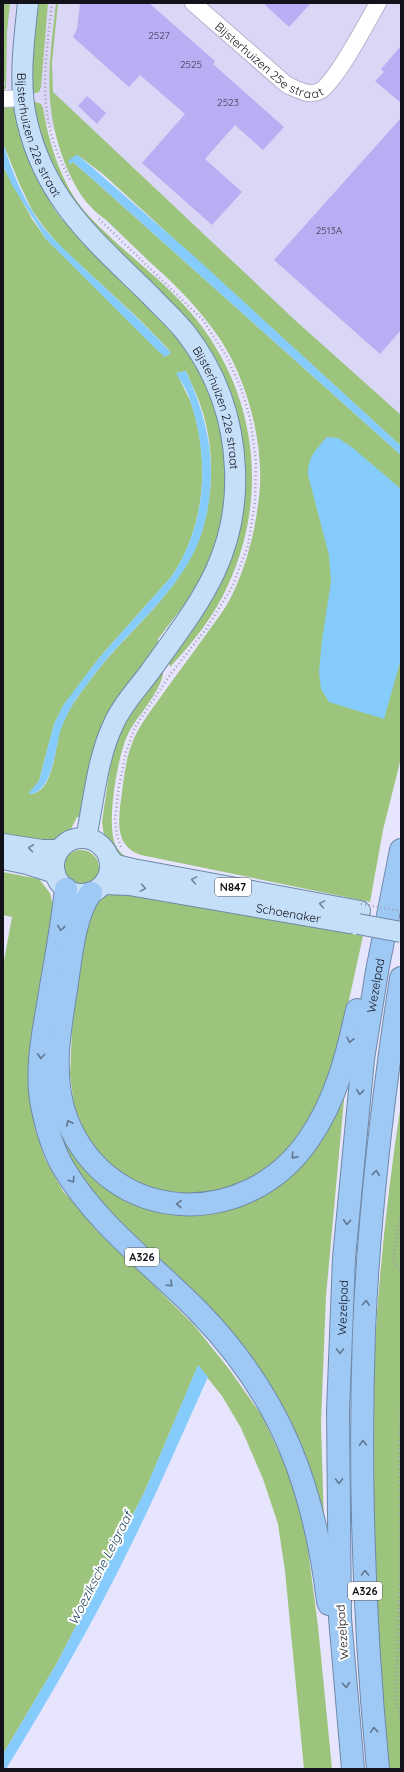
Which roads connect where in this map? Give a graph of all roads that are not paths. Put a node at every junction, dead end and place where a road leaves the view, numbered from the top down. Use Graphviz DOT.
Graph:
graph roads {
  1 [pos="28,3"];
  2 [pos="193,3"];
  3 [pos="378,3"];
  4 [pos="24,98"];
  5 [pos="3,99"];
  6 [pos="86,838"];
  7 [pos="3,844"];
  8 [pos="59,850"];
  9 [pos="401,850"];
  10 [pos="110,858"];
  11 [pos="3,859"];
  12 [pos="60,881"];
  13 [pos="97,889"];
  14 [pos="360,913"];
  15 [pos="401,918"];
  16 [pos="401,932"];
  17 [pos="377,970"];
  18 [pos="401,978"];
  19 [pos="340,1618"];
  20 [pos="353,1769"];
  21 [pos="378,1769"];
  1 -- 4 [label="main road, Bijsterhuizen 22e straat"];
  2 -- 3 [label="street, Bijsterhuizen 25e straat"];
  4 -- 5 [label="street"];
  4 -- 6 [label="main road, Bijsterhuizen 22e straat"];
  6 -- 8 [label="main road"];
  6 -- 10 [label="main road, N847"];
  8 -- 7 [label="main road, one-way"];
  8 -- 12 [label="main road"];
  9 -- 17 [label="highway, Wezelpad / A326"];
  10 -- 13 [label="main road"];
  14 -- 10 [label="main road, Schoenaker / N847, one-way"];
  11 -- 12 [label="main road, N847"];
  12 -- 13 [label="main road, N847"];
  12 -- 19 [label="highway, A326, one-way"];
  13 -- 14 [label="main road, Schoenaker / N847, one-way"];
  17 -- 13 [label="highway, A326, one-way"];
  14 -- 15 [label="main road, Schoenaker / N847"];
  14 -- 16 [label="main road, Schoenaker / N847, bridge"];
  17 -- 19 [label="highway, Wezelpad / A326, one-way"];
  21 -- 18 [label="highway, Wezelpad / A326, one-way"];
  19 -- 20 [label="highway, Wezelpad / A326, one-way"];
}
